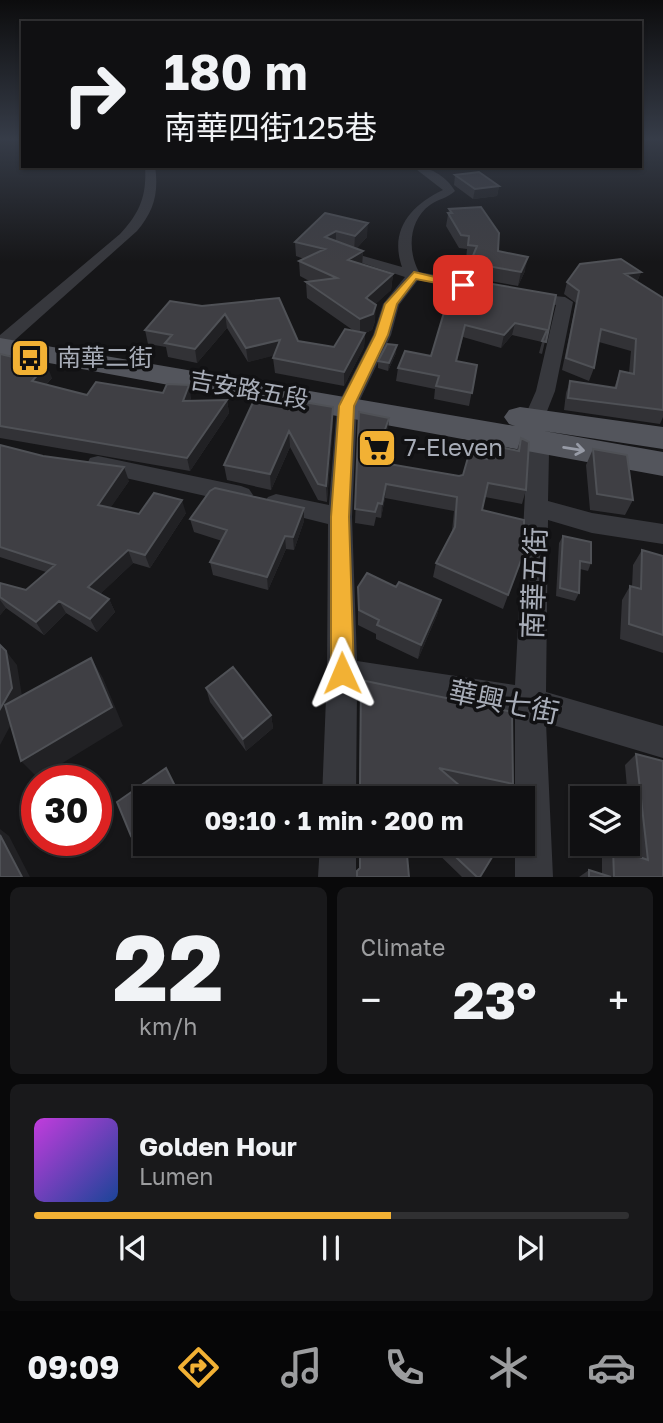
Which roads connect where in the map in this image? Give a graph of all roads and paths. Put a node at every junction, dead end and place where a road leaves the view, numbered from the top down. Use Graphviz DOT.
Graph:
graph roads {
  1 [pos="152,180"];
  2 [pos="437,180"];
  3 [pos="335,252"];
  4 [pos="414,275"];
  5 [pos="3,339"];
  6 [pos="350,398"];
  7 [pos="532,430"];
  8 [pos="663,438"];
  9 [pos="74,462"];
  10 [pos="663,464"];
  11 [pos="536,507"];
  12 [pos="340,517"];
  13 [pos="663,534"];
  14 [pos="342,673"];
  15 [pos="530,703"];
  16 [pos="663,743"];
  17 [pos="339,786"];
  18 [pos="338,856"];
  19 [pos="337,877"];
  20 [pos="534,877"];
  1 -- 5 [label="street"];
  2 -- 4 [label="street"];
  3 -- 4 [label="street"];
  4 -- 6 [label="street"];
  4 -- 7 [label="street"];
  5 -- 6 [label="main road, 吉安路五段"];
  6 -- 7 [label="main road, 吉安路五段"];
  6 -- 12 [label="street"];
  7 -- 8 [label="main road, 吉安路五段"];
  7 -- 10 [label="main road, 吉安路五段, one-way"];
  7 -- 11 [label="street, 南華五街"];
  9 -- 12 [label="street"];
  11 -- 13 [label="street"];
  11 -- 15 [label="street, 南華五街"];
  12 -- 14 [label="street"];
  14 -- 15 [label="street, 華興七街"];
  14 -- 17 [label="street"];
  15 -- 16 [label="street, 華興七街"];
  15 -- 20 [label="street, 南華五街"];
  18 -- 19 [label="street"];
}
